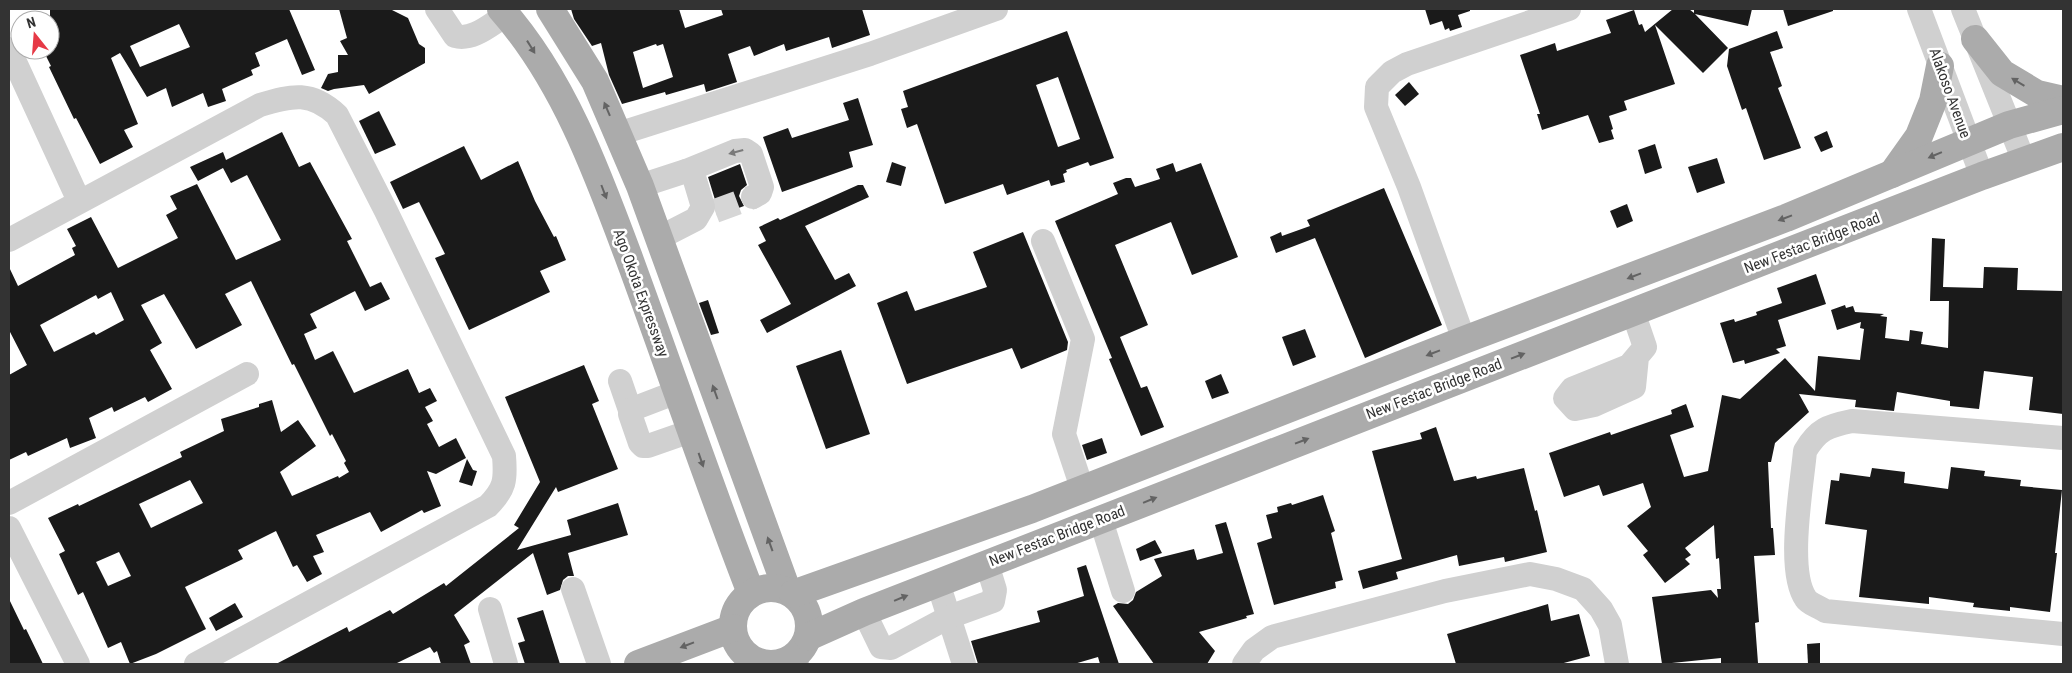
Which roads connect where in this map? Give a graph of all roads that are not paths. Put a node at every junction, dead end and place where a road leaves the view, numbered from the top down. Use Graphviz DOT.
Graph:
graph roads {
  1 [pos="437,9"];
  2 [pos="550,9"];
  3 [pos="996,9"];
  4 [pos="1569,9"];
  5 [pos="1919,9"];
  6 [pos="1963,9"];
  7 [pos="504,12"];
  8 [pos="1975,39"];
  9 [pos="9,49"];
  10 [pos="1940,66"];
  11 [pos="2063,100"];
  12 [pos="2063,110"];
  13 [pos="2009,125"];
  14 [pos="618,134"];
  15 [pos="1968,141"];
  16 [pos="2063,147"];
  17 [pos="2024,161"];
  18 [pos="686,171"];
  19 [pos="1892,174"];
  20 [pos="1982,176"];
  21 [pos="640,186"];
  22 [pos="753,197"];
  23 [pos="79,201"];
  24 [pos="659,238"];
  25 [pos="9,240"];
  26 [pos="1043,241"];
  27 [pos="1547,310"];
  28 [pos="1633,312"];
  29 [pos="1464,340"];
  30 [pos="1557,341"];
  31 [pos="1637,357"];
  32 [pos="248,374"];
  33 [pos="620,381"];
  34 [pos="677,392"];
  35 [pos="630,410"];
  36 [pos="691,431"];
  37 [pos="2063,438"];
  38 [pos="1082,488"];
  39 [pos="9,503"];
  40 [pos="1101,520"];
  41 [pos="9,528"];
  42 [pos="987,564"];
  43 [pos="938,583"];
  44 [pos="573,589"];
  45 [pos="1123,590"];
  46 [pos="790,592"];
  47 [pos="751,593"];
  48 [pos="490,609"];
  49 [pos="864,612"];
  50 [pos="949,617"];
  51 [pos="733,628"];
  52 [pos="2063,634"];
  53 [pos="800,653"];
  54 [pos="752,662"];
  55 [pos="78,664"];
  56 [pos="196,664"];
  57 [pos="506,664"];
  58 [pos="599,664"];
  59 [pos="638,664"];
  60 [pos="964,664"];
  61 [pos="1244,664"];
  62 [pos="1618,664"];
  1 -- 7 [label="street"];
  14 -- 2 [label="main road, one-way"];
  3 -- 14 [label="street"];
  4 -- 29 [label="street"];
  5 -- 10 [label="street, Alakoso Avenue"];
  6 -- 8 [label="street"];
  7 -- 34 [label="main road, Ago Okota Expressway, one-way"];
  11 -- 8 [label="main road, one-way"];
  8 -- 13 [label="street"];
  9 -- 23 [label="street"];
  10 -- 15 [label="street, Alakoso Avenue"];
  10 -- 19 [label="main road"];
  12 -- 13 [label="main road"];
  13 -- 15 [label="main road"];
  13 -- 17 [label="street"];
  14 -- 21 [label="main road"];
  15 -- 19 [label="main road, one-way"];
  15 -- 20 [label="street, Alakoso Avenue"];
  16 -- 17 [label="main road, New Festac Bridge Road"];
  17 -- 20 [label="main road, New Festac Bridge Road"];
  18 -- 21 [label="street"];
  22 -- 18 [label="street, one-way"];
  18 -- 24 [label="street"];
  19 -- 27 [label="main road, one-way"];
  20 -- 28 [label="main road, New Festac Bridge Road"];
  21 -- 24 [label="main road"];
  23 -- 25 [label="street"];
  23 -- 56 [label="street"];
  46 -- 24 [label="main road, one-way"];
  26 -- 38 [label="street"];
  27 -- 29 [label="main road"];
  27 -- 30 [label="main road"];
  28 -- 30 [label="main road, New Festac Bridge Road"];
  28 -- 31 [label="street"];
  29 -- 38 [label="main road, one-way"];
  40 -- 30 [label="main road, New Festac Bridge Road, one-way"];
  32 -- 39 [label="street"];
  33 -- 35 [label="street"];
  34 -- 35 [label="street"];
  34 -- 36 [label="main road, Ago Okota Expressway"];
  35 -- 36 [label="street"];
  36 -- 47 [label="main road, Ago Okota Expressway, one-way"];
  37 -- 52 [label="street"];
  38 -- 46 [label="main road"];
  40 -- 42 [label="main road, New Festac Bridge Road"];
  40 -- 45 [label="street"];
  41 -- 55 [label="street"];
  42 -- 43 [label="main road, New Festac Bridge Road"];
  42 -- 50 [label="street"];
  49 -- 43 [label="main road, New Festac Bridge Road, one-way"];
  43 -- 50 [label="street"];
  44 -- 58 [label="street"];
  46 -- 47 [label="main road"];
  46 -- 53 [label="main road"];
  47 -- 51 [label="main road"];
  48 -- 57 [label="street"];
  49 -- 50 [label="street"];
  49 -- 53 [label="main road, New Festac Bridge Road"];
  50 -- 60 [label="street"];
  51 -- 54 [label="main road"];
  51 -- 59 [label="main road, one-way"];
  53 -- 54 [label="main road"];
  61 -- 62 [label="street"];
}
